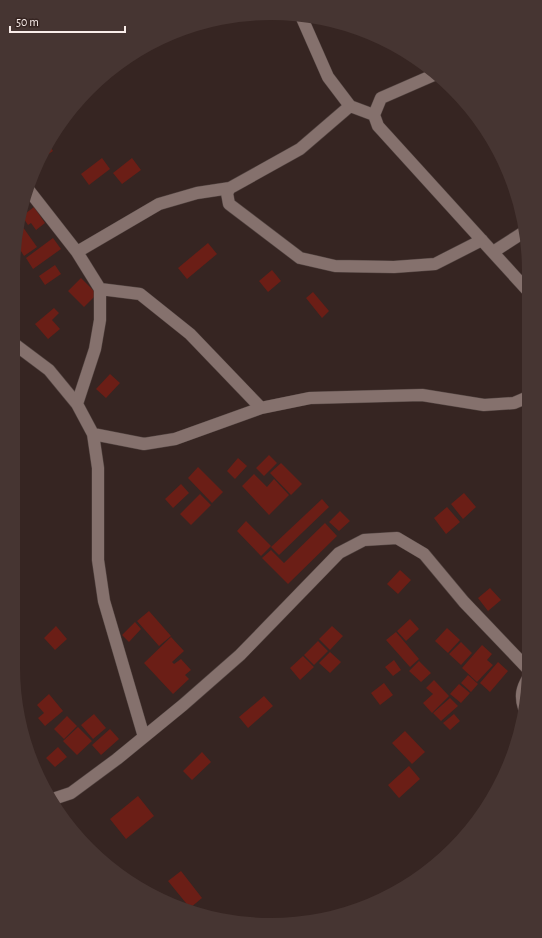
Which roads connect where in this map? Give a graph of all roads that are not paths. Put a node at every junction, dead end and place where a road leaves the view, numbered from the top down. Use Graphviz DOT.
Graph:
graph roads {
  1 [pos="304,22"];
  2 [pos="430,77"];
  3 [pos="350,106"];
  4 [pos="374,115"];
  5 [pos="230,188"];
  6 [pos="32,194"];
  7 [pos="519,235"];
  8 [pos="482,240"];
  9 [pos="76,252"];
  10 [pos="493,252"];
  11 [pos="522,284"];
  12 [pos="100,289"];
  13 [pos="20,348"];
  14 [pos="522,400"];
  15 [pos="77,404"];
  16 [pos="261,408"];
  17 [pos="93,434"];
  18 [pos="522,663"];
  19 [pos="144,737"];
  20 [pos="57,798"];
  1 -- 3 [label="street"];
  2 -- 4 [label="street"];
  3 -- 4 [label="street"];
  3 -- 5 [label="street"];
  4 -- 8 [label="street"];
  5 -- 8 [label="street"];
  5 -- 9 [label="street"];
  6 -- 9 [label="street"];
  7 -- 10 [label="street"];
  8 -- 10 [label="street"];
  9 -- 12 [label="street"];
  10 -- 11 [label="street"];
  12 -- 15 [label="street"];
  12 -- 16 [label="street"];
  13 -- 15 [label="street"];
  14 -- 16 [label="street"];
  15 -- 17 [label="street"];
  16 -- 17 [label="street"];
  17 -- 19 [label="street"];
  18 -- 19 [label="street"];
  19 -- 20 [label="street"];
}
